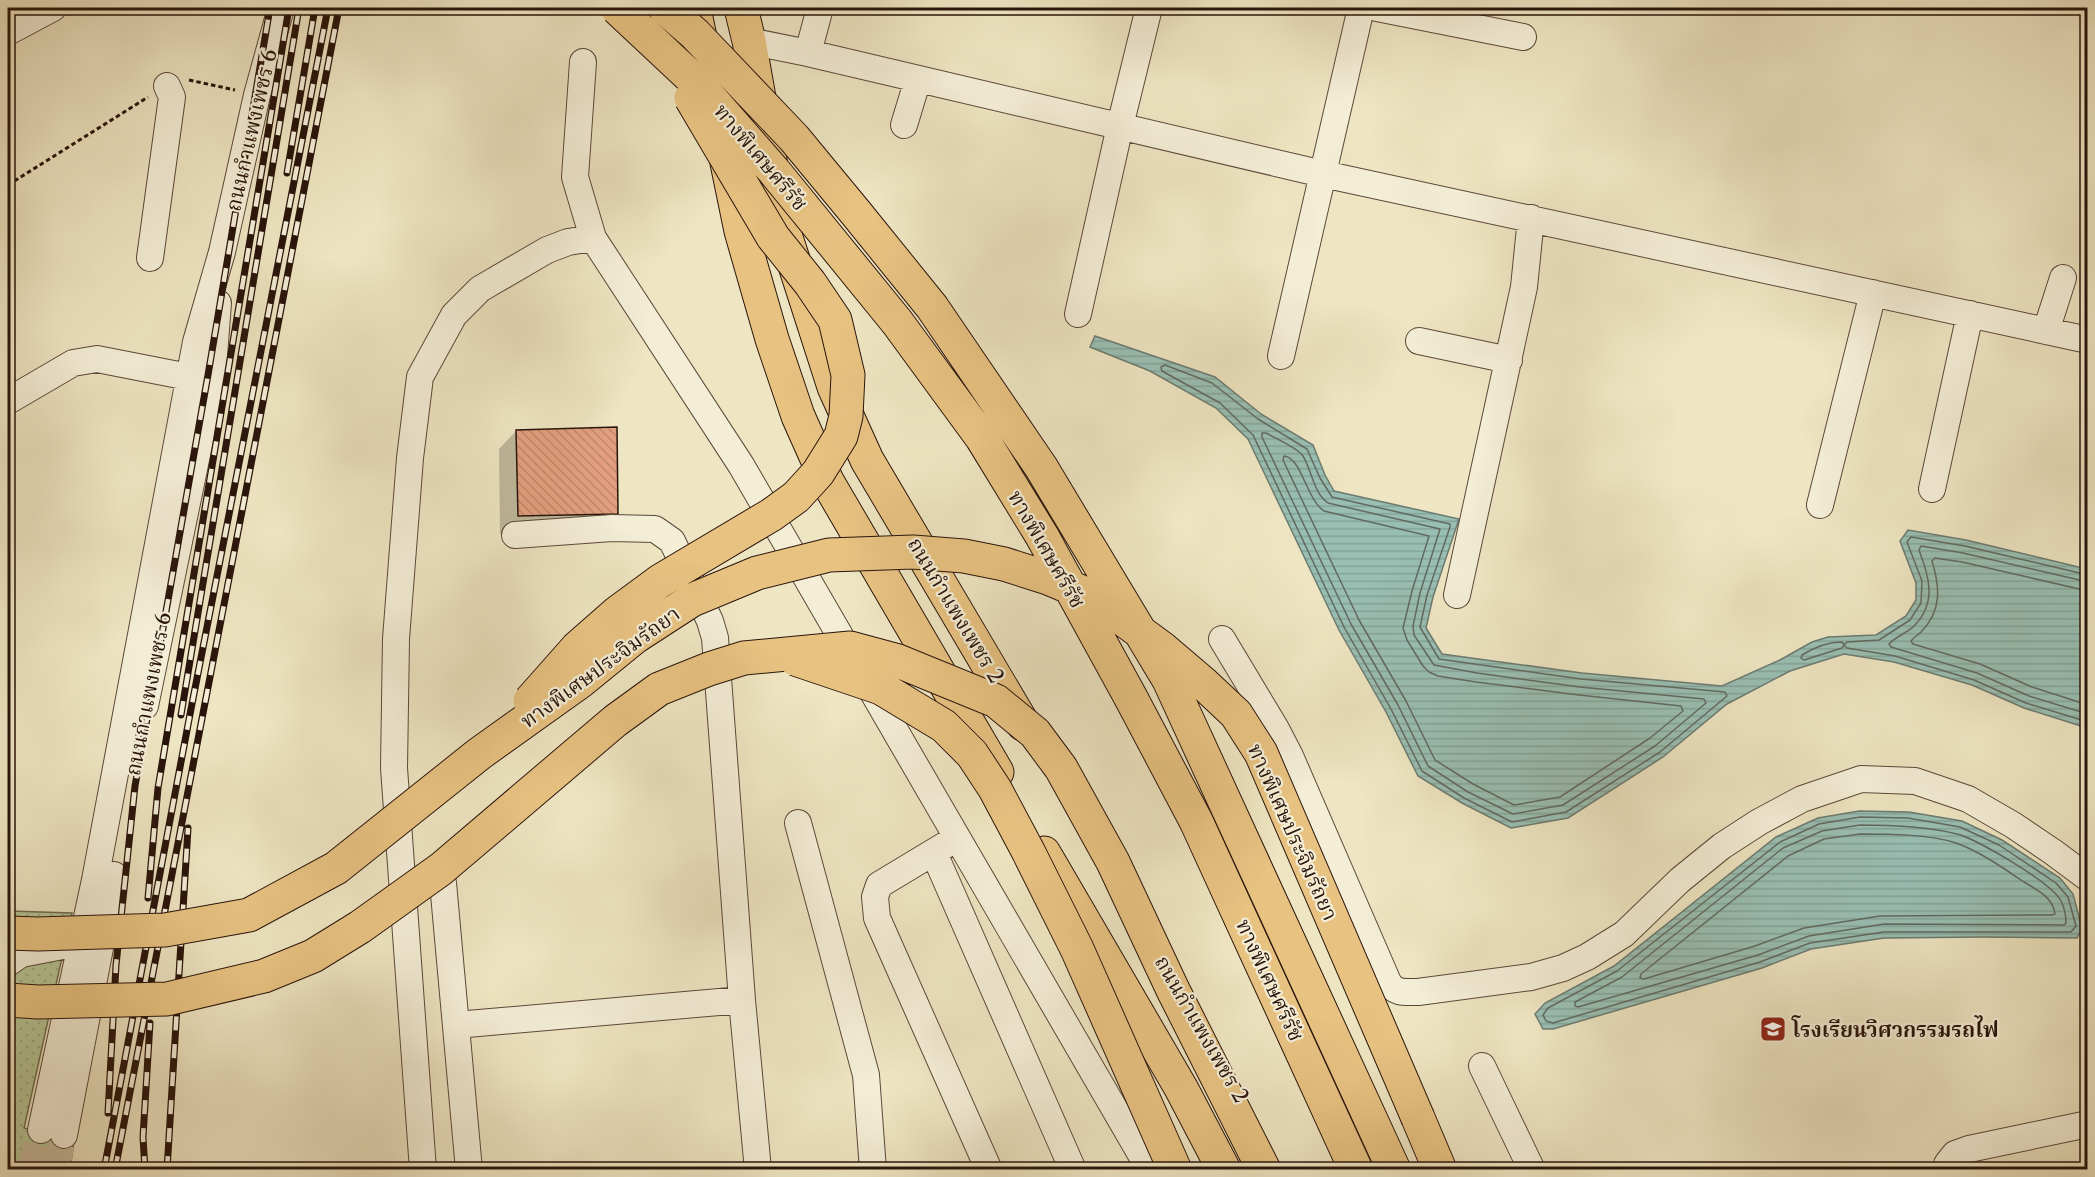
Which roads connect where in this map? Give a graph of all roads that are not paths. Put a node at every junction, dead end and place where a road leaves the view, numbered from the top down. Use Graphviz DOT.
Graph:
graph roads {
  1 [pos="52,8"];
  2 [pos="281,8"];
  3 [pos="617,8"];
  4 [pos="665,8"];
  5 [pos="694,8"];
  6 [pos="741,8"];
  7 [pos="820,8"];
  8 [pos="1149,8"];
  9 [pos="1361,8"];
  10 [pos="1377,8"];
  11 [pos="8,32"];
  12 [pos="1522,37"];
  13 [pos="749,41"];
  14 [pos="808,53"];
  15 [pos="668,57"];
  16 [pos="583,62"];
  17 [pos="918,79"];
  18 [pos="167,86"];
  19 [pos="904,125"];
  20 [pos="1120,126"];
  21 [pos="1323,174"];
  22 [pos="1532,218"];
  23 [pos="593,238"];
  24 [pos="150,258"];
  25 [pos="2063,278"];
  26 [pos="1874,293"];
  27 [pos="1078,314"];
  28 [pos="1970,314"];
  29 [pos="2046,331"];
  30 [pos="2088,340"];
  31 [pos="1419,341"];
  32 [pos="1281,356"];
  33 [pos="1509,360"];
  34 [pos="201,380"];
  35 [pos="8,401"];
  36 [pos="1932,489"];
  37 [pos="1820,505"];
  38 [pos="515,535"];
  39 [pos="1457,595"];
  40 [pos="1222,639"];
  41 [pos="784,656"];
  42 [pos="479,754"];
  43 [pos="798,824"];
  44 [pos="957,838"];
  45 [pos="934,853"];
  46 [pos="2088,878"];
  47 [pos="443,883"];
  48 [pos="82,942"];
  49 [pos="11,950"];
  50 [pos="8,1000"];
  51 [pos="742,1000"];
  52 [pos="456,1025"];
  53 [pos="1482,1066"];
  54 [pos="2088,1124"];
  55 [pos="423,1170"];
  56 [pos="469,1170"];
  57 [pos="758,1170"];
  58 [pos="873,1170"];
  59 [pos="989,1170"];
  60 [pos="1073,1170"];
  61 [pos="1150,1170"];
  62 [pos="1175,1170"];
  63 [pos="1224,1170"];
  64 [pos="1264,1170"];
  65 [pos="1279,1170"];
  66 [pos="1356,1170"];
  67 [pos="1395,1170"];
  68 [pos="1440,1170"];
  69 [pos="1532,1170"];
  70 [pos="1947,1170"];
  1 -- 11 [label="street"];
  2 -- 34 [label="street, ถนนกำแพงเพชร 6"];
  3 -- 15 [label="main road, ทางพิเศษศรีรัช, bridge"];
  4 -- 67 [label="main road, ทางพิเศษศรีรัช, bridge"];
  5 -- 63 [label="main road"];
  6 -- 13 [label="main road, ถนนกำแพงเพชร 2"];
  7 -- 14 [label="street"];
  8 -- 20 [label="street"];
  9 -- 21 [label="street"];
  10 -- 12 [label="street"];
  13 -- 14 [label="street"];
  13 -- 65 [label="main road, ถนนกำแพงเพชร 2"];
  14 -- 17 [label="street"];
  15 -- 42 [label="main road, bridge"];
  15 -- 66 [label="main road, ทางพิเศษศรีรัช, bridge"];
  16 -- 23 [label="street"];
  17 -- 19 [label="street"];
  17 -- 20 [label="street"];
  18 -- 24 [label="street"];
  20 -- 21 [label="street"];
  20 -- 27 [label="street"];
  21 -- 22 [label="street"];
  21 -- 32 [label="street"];
  22 -- 26 [label="street"];
  22 -- 33 [label="street"];
  23 -- 44 [label="street"];
  23 -- 55 [label="street"];
  25 -- 29 [label="street"];
  26 -- 28 [label="street"];
  26 -- 37 [label="street"];
  28 -- 29 [label="street"];
  28 -- 36 [label="street"];
  29 -- 30 [label="street"];
  31 -- 33 [label="street"];
  33 -- 39 [label="street"];
  34 -- 35 [label="street"];
  34 -- 48 [label="street, ถนนกำแพงเพชร 6"];
  34 -- 48 [label="street, ถนนกำแพงเพชร 6"];
  38 -- 51 [label="street"];
  40 -- 46 [label="street"];
  41 -- 50 [label="main road, bridge"];
  41 -- 62 [label="main road, bridge"];
  41 -- 64 [label="main road, bridge"];
  42 -- 49 [label="main road, ทางพิเศษประจิมรัถยา, bridge"];
  42 -- 68 [label="main road, ทางพิเศษประจิมรัถยา, bridge"];
  43 -- 58 [label="street"];
  44 -- 45 [label="street"];
  44 -- 61 [label="street"];
  45 -- 59 [label="street"];
  45 -- 60 [label="street"];
  47 -- 52 [label="street"];
  48 -- 49 [label="street"];
  51 -- 52 [label="street"];
  51 -- 57 [label="street"];
  52 -- 56 [label="street"];
  53 -- 69 [label="street"];
  54 -- 70 [label="street"];
}
